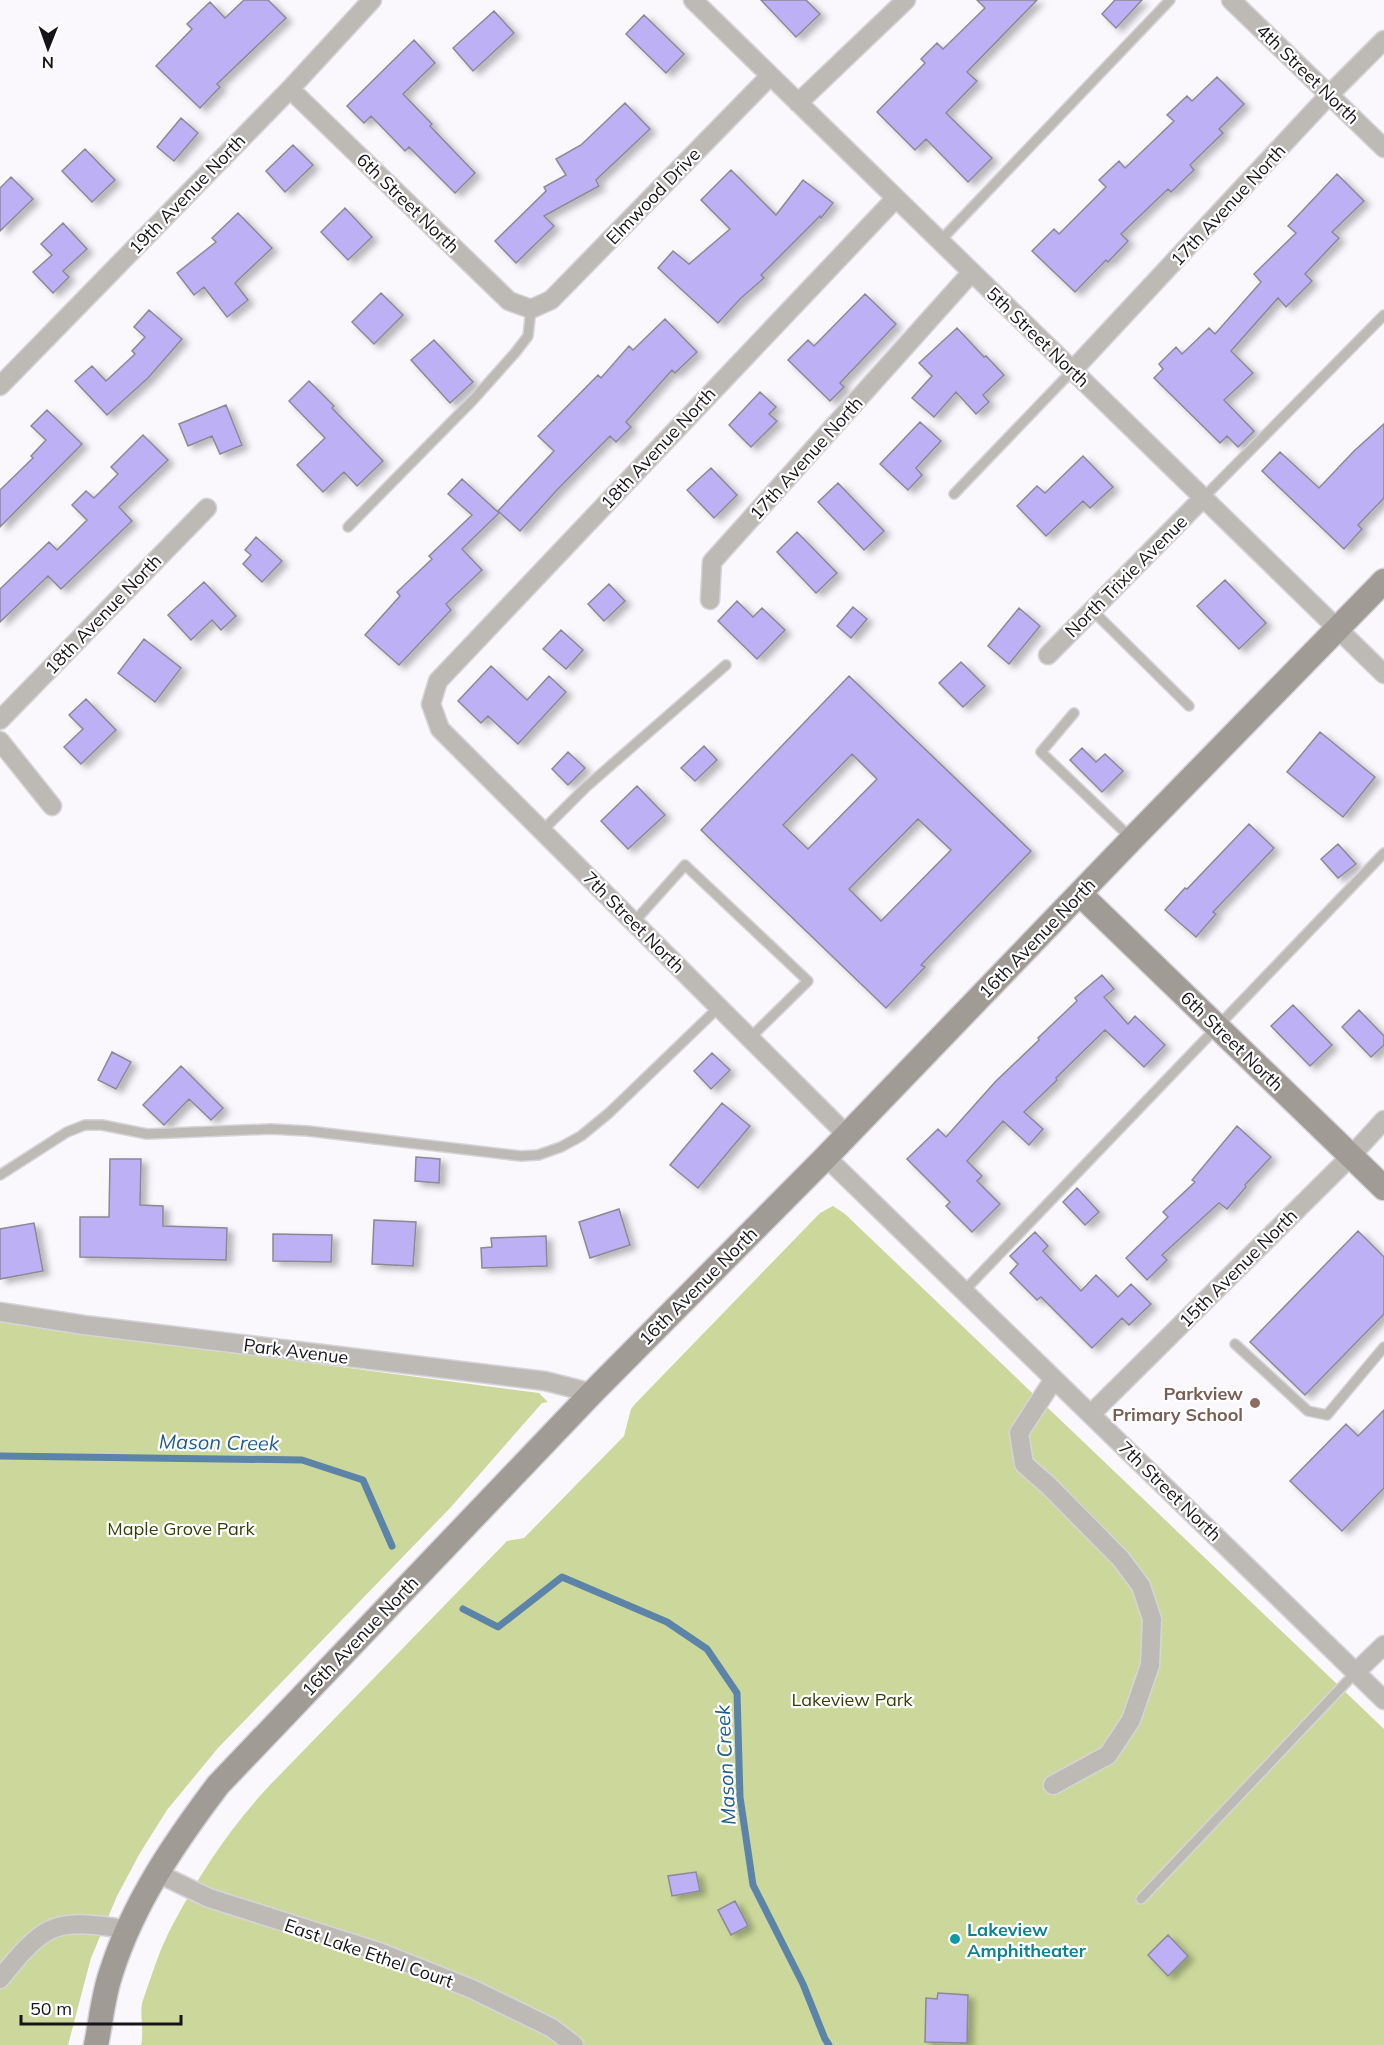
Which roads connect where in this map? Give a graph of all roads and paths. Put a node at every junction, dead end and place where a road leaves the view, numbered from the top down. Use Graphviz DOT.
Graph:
graph roads {
  1 [pos="372,0"];
  2 [pos="693,0"];
  3 [pos="906,0"];
  4 [pos="1170,0"];
  5 [pos="1231,0"];
  6 [pos="1384,40"];
  7 [pos="770,76"];
  8 [pos="290,89"];
  9 [pos="1329,95"];
  10 [pos="798,103"];
  11 [pos="1384,148"];
  12 [pos="896,198"];
  13 [pos="940,241"];
  14 [pos="972,272"];
  15 [pos="531,309"];
  16 [pos="1384,315"];
  17 [pos="1072,371"];
  18 [pos="0,386"];
  19 [pos="954,494"];
  20 [pos="1203,498"];
  21 [pos="207,508"];
  22 [pos="348,527"];
  23 [pos="1384,581"];
  24 [pos="710,600"];
  25 [pos="1092,610"];
  26 [pos="1337,629"];
  27 [pos="1048,655"];
  28 [pos="726,665"];
  29 [pos="1384,674"];
  30 [pos="430,704"];
  31 [pos="1189,706"];
  32 [pos="1074,713"];
  33 [pos="0,720"];
  34 [pos="0,741"];
  35 [pos="52,806"];
  36 [pos="542,831"];
  37 [pos="1132,839"];
  38 [pos="1384,853"];
  39 [pos="1080,894"];
  40 [pos="634,922"];
  41 [pos="719,1007"];
  42 [pos="1217,1026"];
  43 [pos="750,1038"];
  44 [pos="1384,1120"];
  45 [pos="847,1135"];
  46 [pos="1351,1156"];
  47 [pos="826,1157"];
  48 [pos="0,1174"];
  49 [pos="1384,1188"];
  50 [pos="964,1291"];
  51 [pos="0,1312"];
  52 [pos="1235,1344"];
  53 [pos="1384,1347"];
  54 [pos="1054,1379"];
  55 [pos="592,1393"];
  56 [pos="1091,1414"];
  57 [pos="1384,1645"];
  58 [pos="1356,1672"];
  59 [pos="1384,1700"];
  60 [pos="1053,1785"];
  61 [pos="157,1873"];
  62 [pos="1141,1899"];
  63 [pos="128,1929"];
  64 [pos="0,1978"];
  65 [pos="96,2045"];
  66 [pos="574,2045"];
  1 -- 8 [label="street, 19th Avenue North"];
  2 -- 7 [label="street, 5th Street North"];
  3 -- 10 [label="street"];
  4 -- 13 [label="lane"];
  5 -- 9 [label="street, 4th Street North"];
  6 -- 9 [label="street, 17th Avenue North"];
  7 -- 10 [label="street, 5th Street North"];
  7 -- 15 [label="street, Elmwood Drive"];
  8 -- 15 [label="street, 6th Street North"];
  8 -- 18 [label="street, 19th Avenue North"];
  9 -- 11 [label="street, 4th Street North"];
  9 -- 17 [label="street, 17th Avenue North"];
  10 -- 12 [label="street, 5th Street North"];
  12 -- 13 [label="street, 5th Street North"];
  12 -- 30 [label="street, 18th Avenue North"];
  13 -- 14 [label="street, 5th Street North"];
  14 -- 17 [label="street, 5th Street North"];
  14 -- 24 [label="street, 17th Avenue North"];
  15 -- 22 [label="lane"];
  16 -- 20 [label="lane"];
  17 -- 19 [label="lane"];
  17 -- 20 [label="street, 5th Street North"];
  20 -- 25 [label="street, North Trixie Avenue"];
  20 -- 26 [label="street, 5th Street North"];
  21 -- 33 [label="street, 18th Avenue North"];
  23 -- 26 [label="main road, 16th Avenue North"];
  25 -- 27 [label="street, North Trixie Avenue"];
  25 -- 31 [label="lane"];
  26 -- 29 [label="street, 5th Street North"];
  26 -- 37 [label="main road, 16th Avenue North"];
  28 -- 36 [label="lane"];
  30 -- 36 [label="street, 7th Street North"];
  32 -- 37 [label="lane"];
  34 -- 35 [label="street"];
  36 -- 40 [label="street, 7th Street North"];
  37 -- 39 [label="main road, 16th Avenue North"];
  38 -- 42 [label="lane"];
  39 -- 42 [label="main road, 6th Street North"];
  39 -- 45 [label="main road, 16th Avenue North"];
  40 -- 41 [label="street, 7th Street North"];
  40 -- 43 [label="lane"];
  41 -- 43 [label="street, 7th Street North"];
  41 -- 48 [label="lane"];
  42 -- 46 [label="main road, 6th Street North"];
  42 -- 50 [label="lane"];
  43 -- 45 [label="street, 7th Street North"];
  44 -- 46 [label="street, 15th Avenue North"];
  45 -- 47 [label="main road, 16th Avenue North"];
  46 -- 49 [label="main road, 6th Street North"];
  46 -- 56 [label="street, 15th Avenue North"];
  47 -- 50 [label="street, 7th Street North"];
  47 -- 55 [label="main road, 16th Avenue North"];
  50 -- 54 [label="street, 7th Street North"];
  51 -- 55 [label="street, Park Avenue"];
  52 -- 53 [label="lane"];
  54 -- 56 [label="street, 7th Street North"];
  54 -- 60 [label="street"];
  55 -- 61 [label="main road, 16th Avenue North"];
  56 -- 58 [label="street, 7th Street North"];
  57 -- 58 [label="street"];
  58 -- 59 [label="street, 7th Street North"];
  58 -- 62 [label="lane"];
  61 -- 63 [label="main road, 16th Avenue North"];
  61 -- 66 [label="street, East Lake Ethel Court"];
  63 -- 64 [label="street"];
  63 -- 65 [label="main road, 16th Avenue North"];
}
